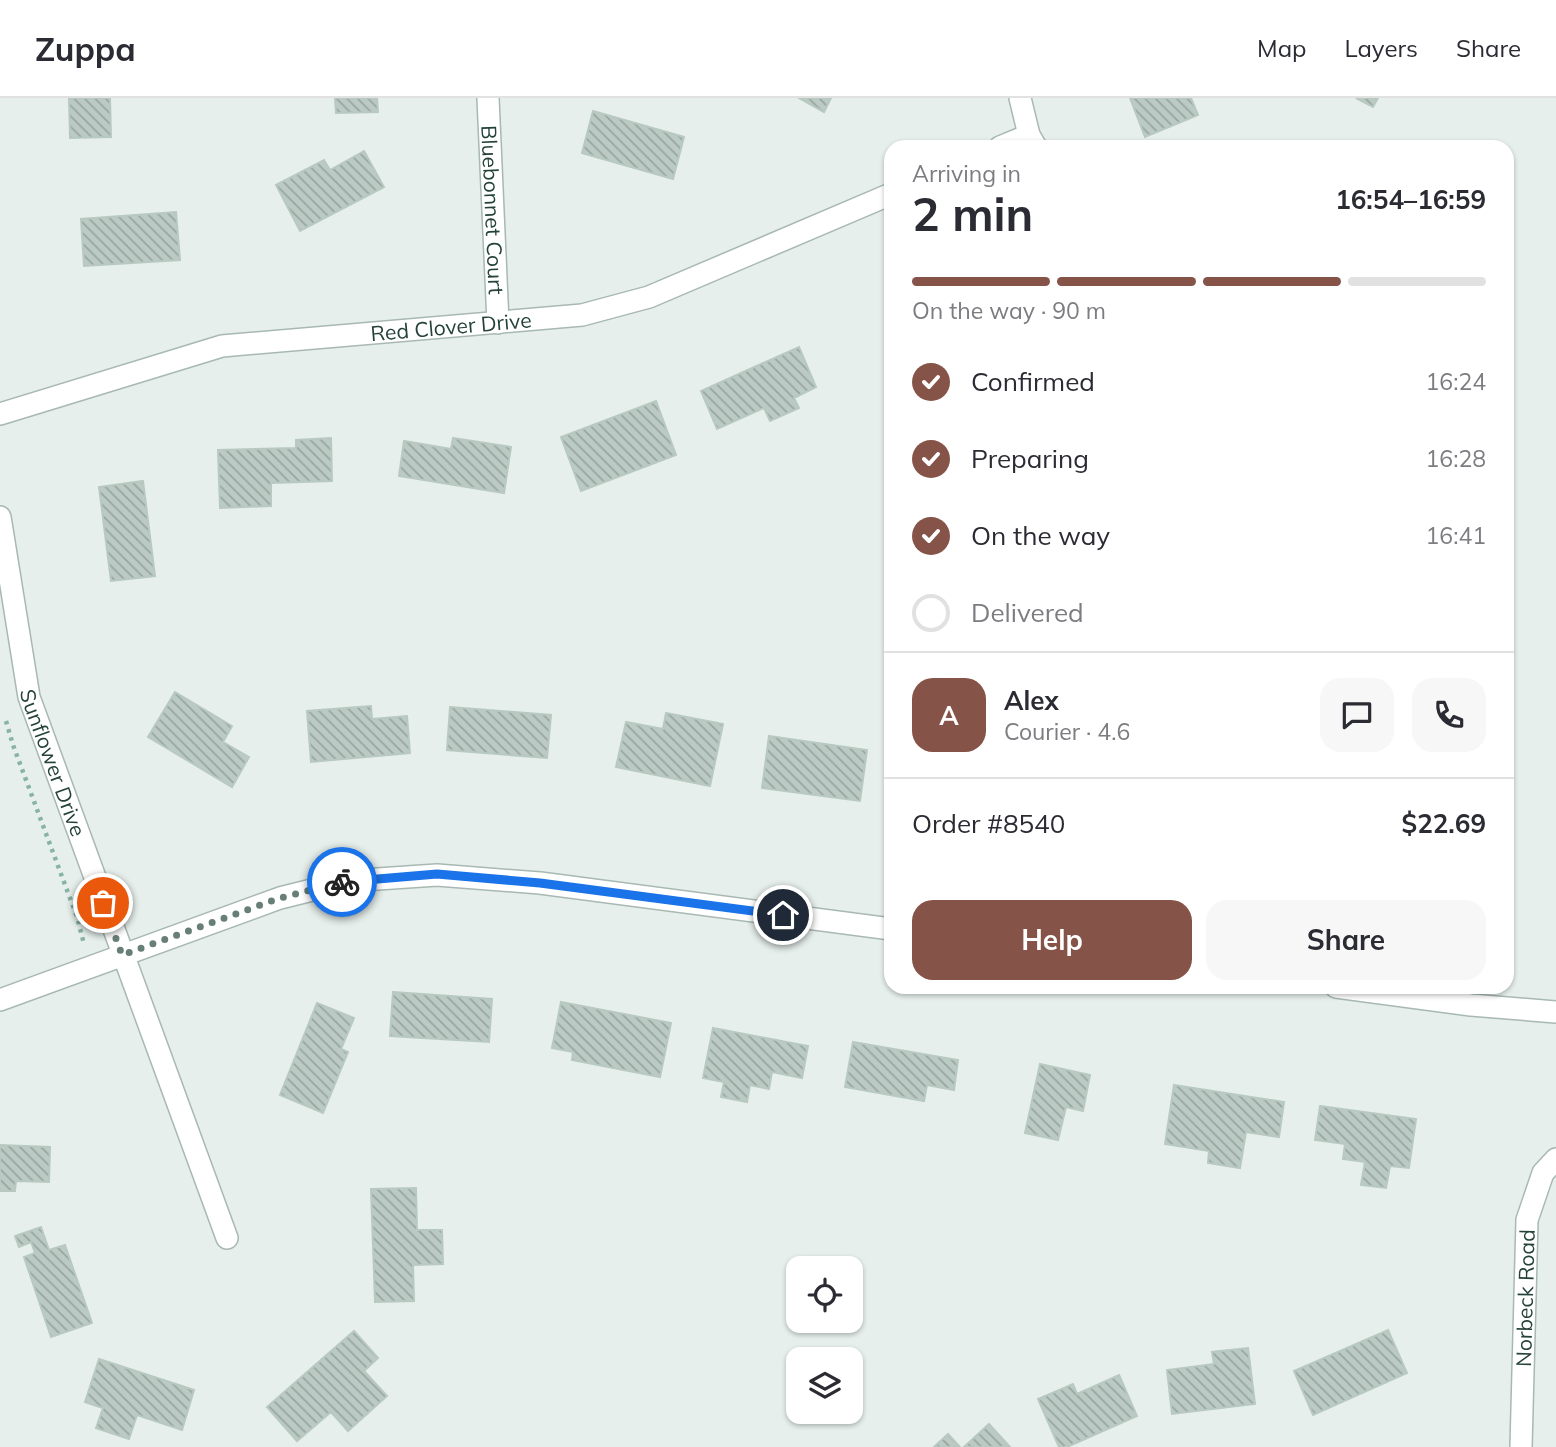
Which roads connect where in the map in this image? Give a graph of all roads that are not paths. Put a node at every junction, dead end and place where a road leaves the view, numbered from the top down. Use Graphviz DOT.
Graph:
graph roads {
  1 [pos="488,98"];
  2 [pos="1020,98"];
  3 [pos="1032,140"];
  4 [pos="884,197"];
  5 [pos="498,323"];
  6 [pos="0,414"];
  7 [pos="0,517"];
  8 [pos="884,928"];
  9 [pos="122,955"];
  10 [pos="1388,994"];
  11 [pos="0,1000"];
  12 [pos="1556,1012"];
  13 [pos="1556,1158"];
  14 [pos="227,1238"];
  15 [pos="1521,1447"];
  1 -- 5 [label="street, Bluebonnet Court"];
  2 -- 3 [label="street"];
  4 -- 5 [label="street, Red Clover Drive"];
  5 -- 6 [label="street, Red Clover Drive"];
  7 -- 9 [label="street, Sunflower Drive"];
  8 -- 9 [label="street"];
  9 -- 11 [label="street"];
  9 -- 14 [label="street, Sunflower Drive"];
  10 -- 12 [label="street"];
  13 -- 15 [label="street, Norbeck Road"];
}
